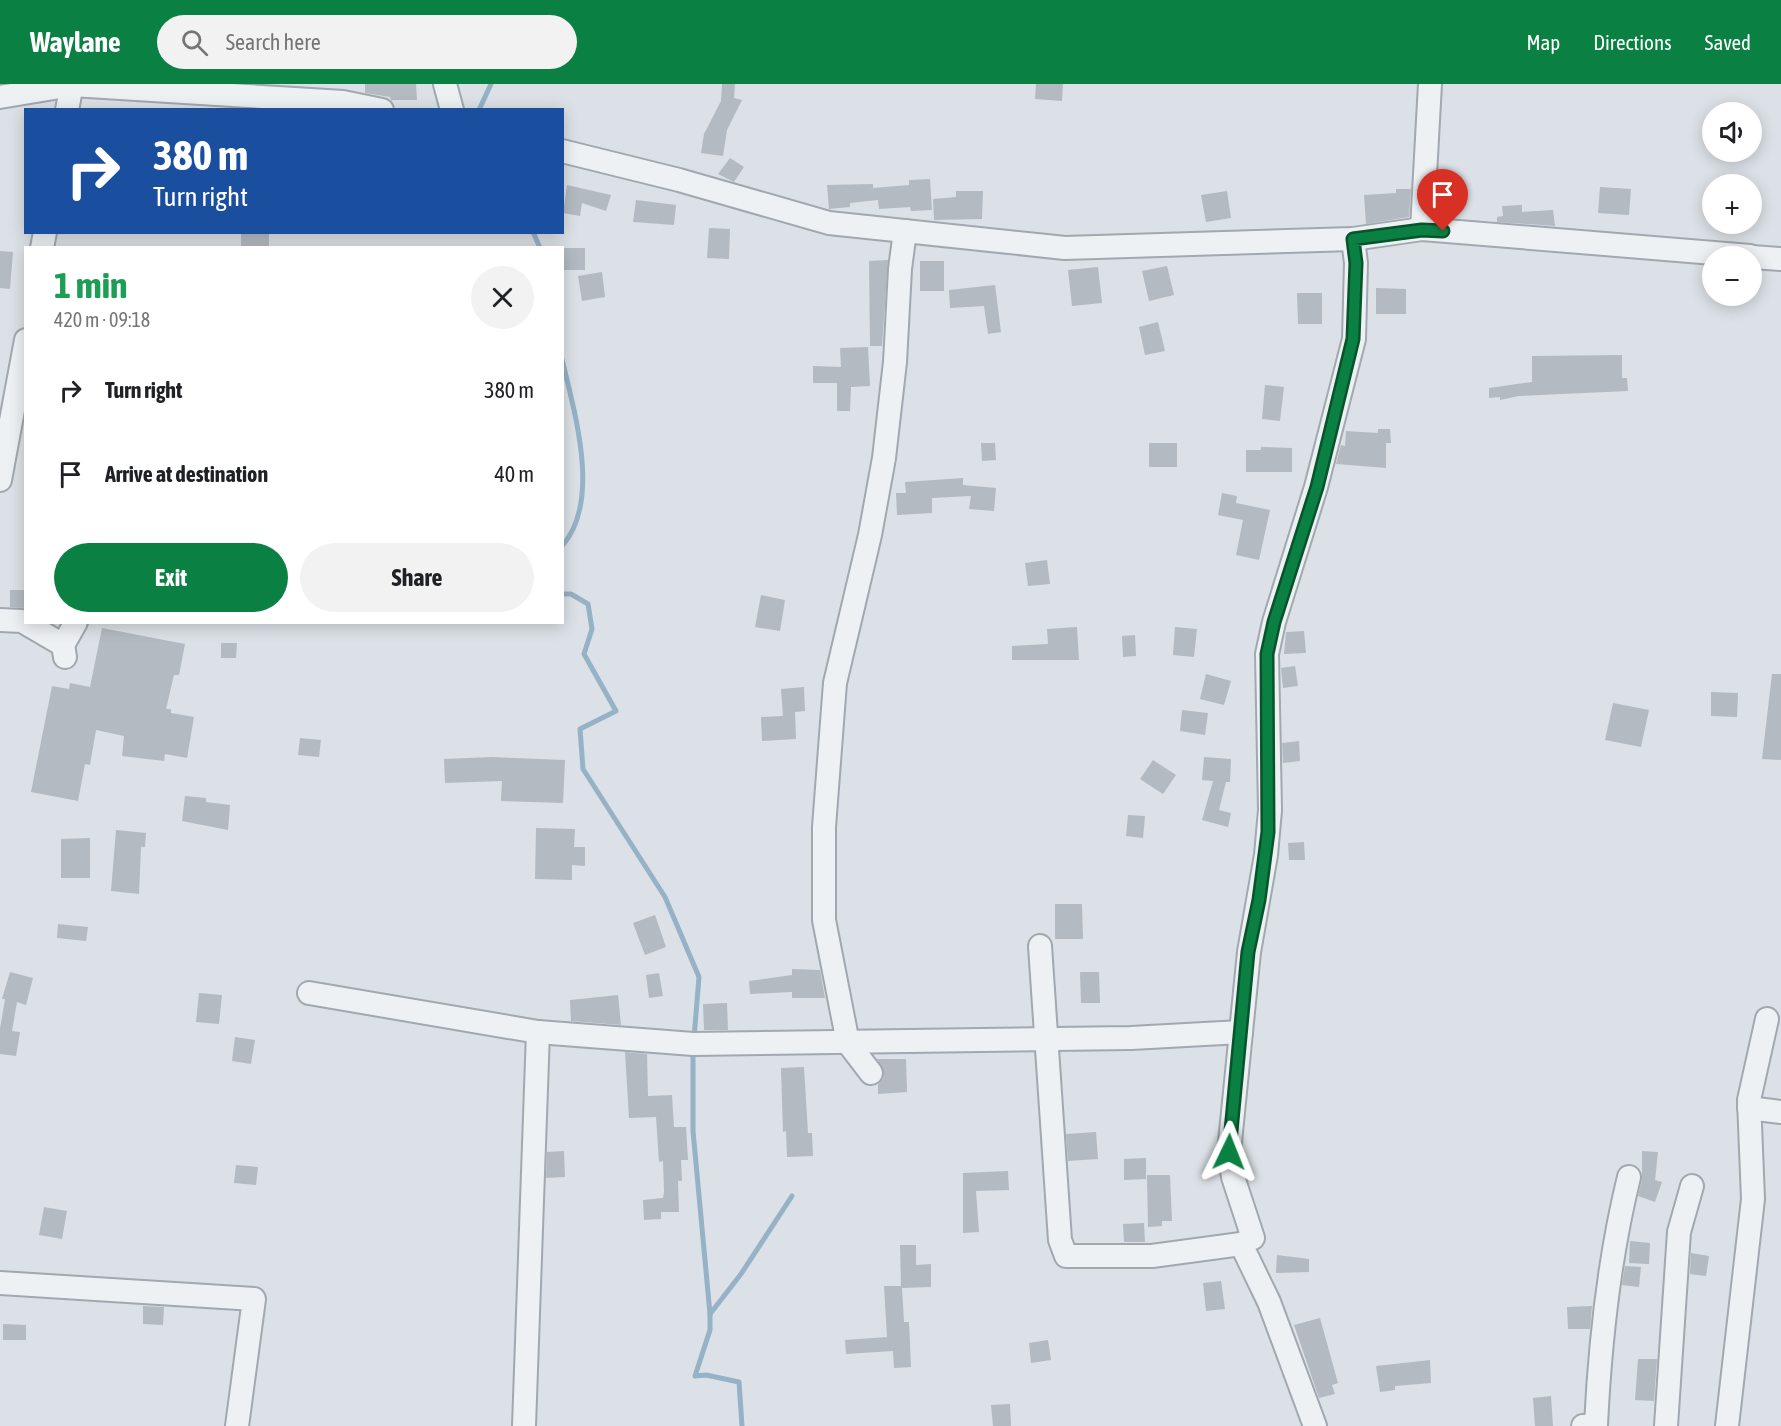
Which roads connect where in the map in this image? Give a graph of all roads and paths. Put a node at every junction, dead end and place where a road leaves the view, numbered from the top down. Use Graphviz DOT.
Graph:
graph roads {
  1 [pos="445,84"];
  2 [pos="1431,84"];
  3 [pos="72,85"];
  4 [pos="0,97"];
  5 [pos="67,108"];
  6 [pos="372,108"];
  7 [pos="451,108"];
  8 [pos="564,151"];
  9 [pos="1422,230"];
  10 [pos="905,231"];
  11 [pos="1353,239"];
  12 [pos="1702,253"];
  13 [pos="1762,258"];
  14 [pos="1781,259"];
  15 [pos="24,351"];
  16 [pos="0,480"];
  17 [pos="0,620"];
  18 [pos="24,622"];
  19 [pos="26,624"];
  20 [pos="75,624"];
  21 [pos="1040,946"];
  22 [pos="309,993"];
  23 [pos="1767,1019"];
  24 [pos="538,1032"];
  25 [pos="1241,1032"];
  26 [pos="1045,1038"];
  27 [pos="848,1043"];
  28 [pos="871,1073"];
  29 [pos="1749,1108"];
  30 [pos="1781,1112"];
  31 [pos="1629,1177"];
  32 [pos="1692,1186"];
  33 [pos="1241,1244"];
  34 [pos="0,1283"];
  35 [pos="237,1426"];
  36 [pos="524,1426"];
  37 [pos="1315,1426"];
  38 [pos="1582,1426"];
  39 [pos="1596,1426"];
  40 [pos="1666,1426"];
  41 [pos="1727,1426"];
  1 -- 7 [label="street"];
  2 -- 9 [label="street"];
  3 -- 4 [label="street"];
  3 -- 5 [label="street"];
  3 -- 6 [label="street"];
  8 -- 10 [label="street"];
  9 -- 11 [label="street"];
  9 -- 12 [label="street"];
  10 -- 11 [label="street"];
  10 -- 27 [label="street"];
  11 -- 25 [label="street"];
  13 -- 14 [label="street"];
  15 -- 16 [label="street"];
  17 -- 18 [label="street"];
  19 -- 20 [label="street"];
  21 -- 26 [label="street"];
  22 -- 24 [label="street"];
  23 -- 29 [label="street"];
  24 -- 27 [label="street"];
  24 -- 36 [label="street"];
  25 -- 26 [label="street"];
  25 -- 33 [label="street"];
  26 -- 27 [label="street"];
  26 -- 33 [label="street"];
  27 -- 28 [label="street"];
  29 -- 30 [label="street"];
  29 -- 41 [label="street"];
  31 -- 39 [label="street"];
  32 -- 40 [label="street"];
  33 -- 37 [label="street"];
  34 -- 35 [label="street"];
  38 -- 39 [label="street"];
}
